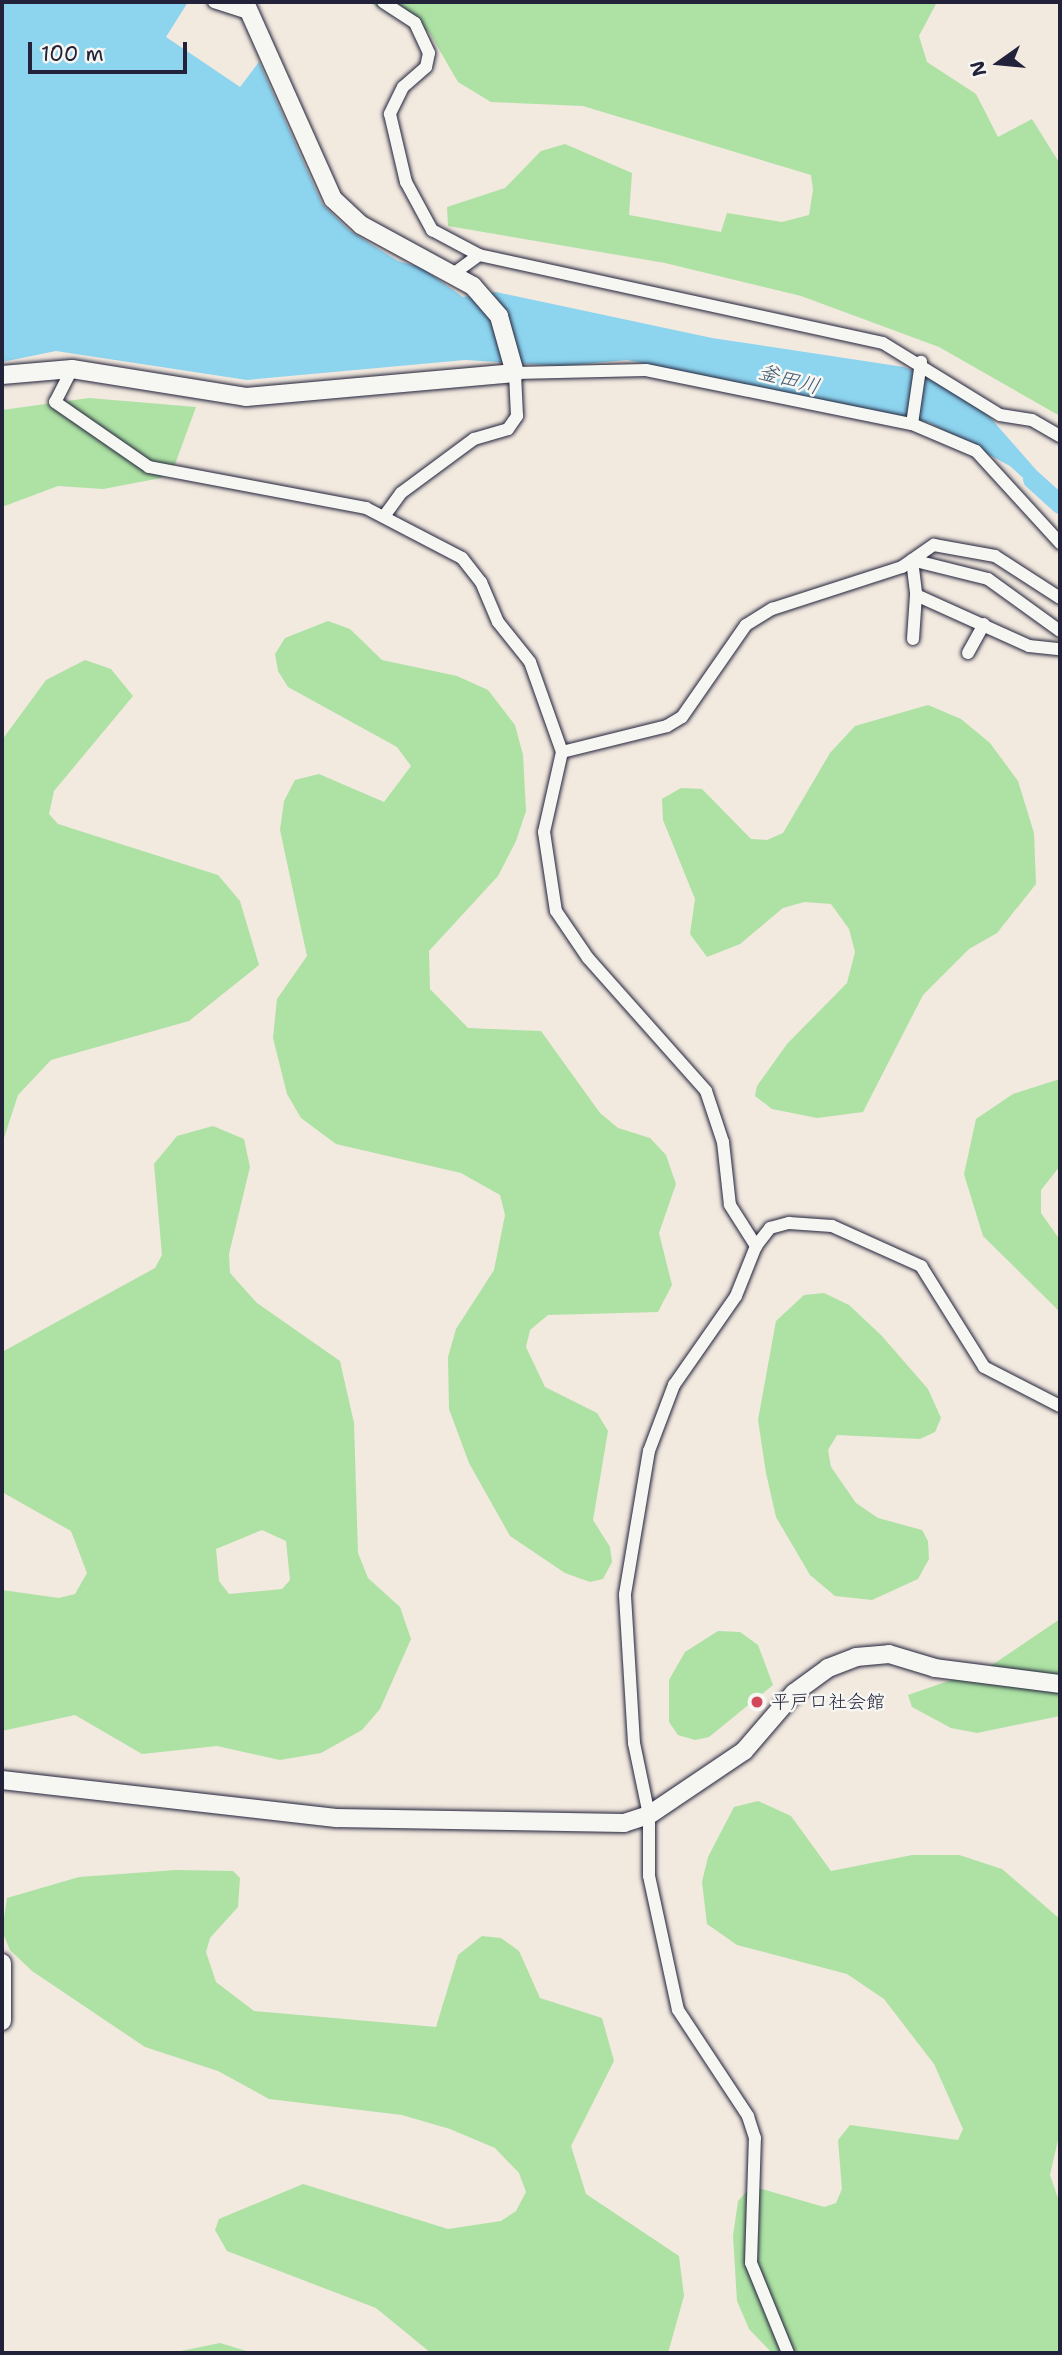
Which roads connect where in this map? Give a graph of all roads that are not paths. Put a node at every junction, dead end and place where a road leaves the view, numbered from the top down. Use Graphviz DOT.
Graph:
graph roads {
  1 [pos="214,2"];
  2 [pos="383,2"];
  3 [pos="248,8"];
  4 [pos="480,255"];
  5 [pos="453,274"];
  6 [pos="514,367"];
  7 [pos="921,367"];
  8 [pos="72,369"];
  9 [pos="2,375"];
  10 [pos="912,423"];
  11 [pos="1060,436"];
  12 [pos="385,515"];
  13 [pos="1060,543"];
  14 [pos="912,561"];
  15 [pos="916,595"];
  16 [pos="1060,598"];
  17 [pos="984,624"];
  18 [pos="1060,631"];
  19 [pos="913,639"];
  20 [pos="1060,649"];
  21 [pos="968,653"];
  22 [pos="562,752"];
  23 [pos="756,1246"];
  24 [pos="1060,1406"];
  25 [pos="1060,1684"];
  26 [pos="2,1780"];
  27 [pos="649,1815"];
  28 [pos="2,1963"];
  29 [pos="2,2021"];
  30 [pos="788,2353"];
  1 -- 3 [label="street"];
  2 -- 4 [label="street"];
  3 -- 5 [label="street"];
  4 -- 5 [label="street"];
  4 -- 7 [label="street"];
  5 -- 6 [label="street"];
  6 -- 8 [label="street"];
  6 -- 10 [label="street"];
  6 -- 12 [label="street"];
  7 -- 10 [label="street"];
  7 -- 11 [label="street"];
  8 -- 9 [label="street"];
  8 -- 12 [label="street"];
  10 -- 13 [label="street"];
  12 -- 22 [label="street"];
  14 -- 15 [label="street"];
  14 -- 16 [label="street"];
  14 -- 18 [label="street"];
  14 -- 22 [label="street"];
  15 -- 17 [label="street"];
  15 -- 19 [label="street"];
  17 -- 20 [label="street"];
  17 -- 21 [label="street"];
  22 -- 23 [label="street"];
  23 -- 24 [label="street"];
  23 -- 27 [label="street"];
  25 -- 27 [label="street"];
  26 -- 27 [label="street"];
  27 -- 30 [label="street"];
  28 -- 29 [label="street"];
}
